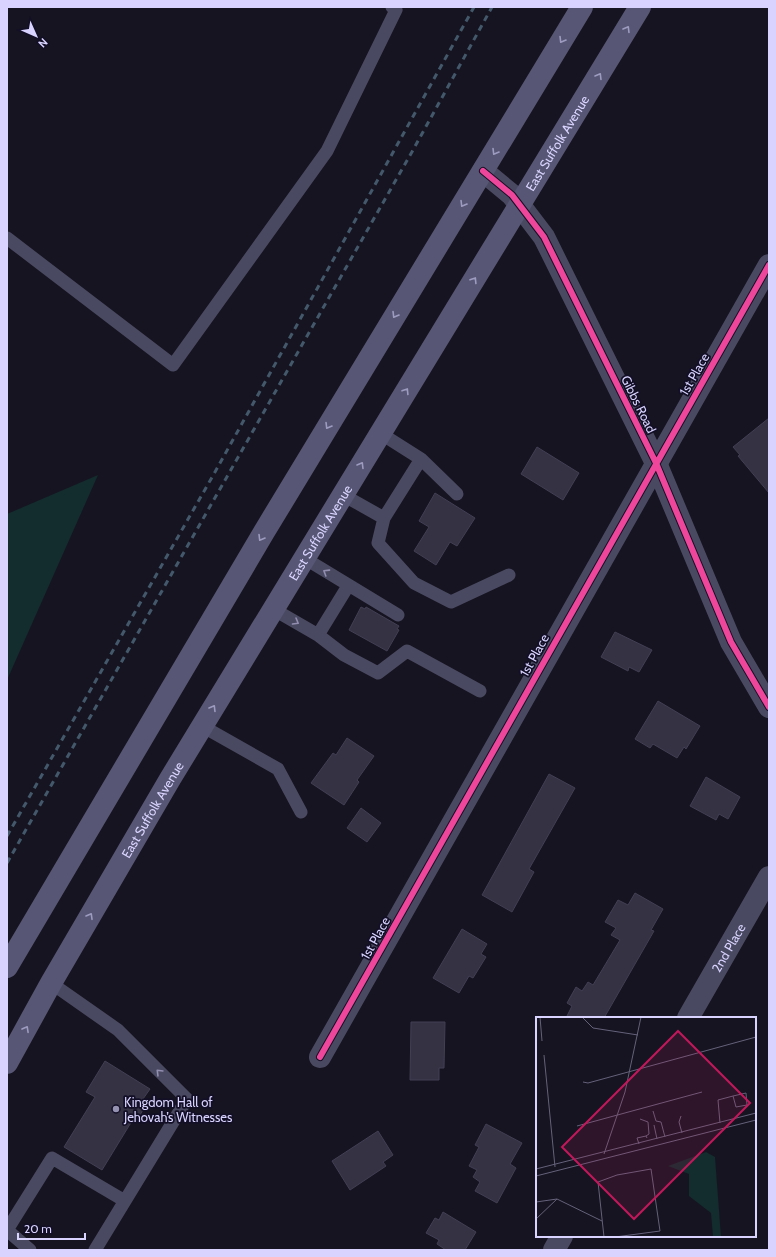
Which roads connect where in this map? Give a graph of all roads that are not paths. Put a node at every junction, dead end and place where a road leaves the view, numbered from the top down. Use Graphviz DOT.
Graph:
graph roads {
  1 [pos="392,7"];
  2 [pos="582,7"];
  3 [pos="640,7"];
  4 [pos="483,171"];
  5 [pos="520,204"];
  6 [pos="7,238"];
  7 [pos="769,265"];
  8 [pos="380,433"];
  9 [pos="421,459"];
  10 [pos="656,463"];
  11 [pos="457,494"];
  12 [pos="343,495"];
  13 [pos="384,518"];
  14 [pos="304,558"];
  15 [pos="509,575"];
  16 [pos="348,586"];
  17 [pos="274,609"];
  18 [pos="398,615"];
  19 [pos="318,635"];
  20 [pos="480,691"];
  21 [pos="769,706"];
  22 [pos="202,726"];
  23 [pos="301,812"];
  24 [pos="769,877"];
  25 [pos="7,967"];
  26 [pos="51,983"];
  27 [pos="689,1017"];
  28 [pos="320,1057"];
  29 [pos="7,1063"];
  30 [pos="125,1201"];
  31 [pos="7,1229"];
  32 [pos="561,1237"];
  33 [pos="30,1250"];
  34 [pos="95,1250"];
  35 [pos="554,1250"];
  1 -- 6 [label="lane"];
  2 -- 4 [label="main road, one-way"];
  5 -- 3 [label="main road, East Suffolk Avenue, one-way"];
  4 -- 5 [label="street, Gibbs Road"];
  4 -- 25 [label="main road, one-way"];
  8 -- 5 [label="main road, East Suffolk Avenue, one-way"];
  5 -- 10 [label="street, Gibbs Road"];
  7 -- 10 [label="street, 1st Place"];
  8 -- 9 [label="lane"];
  12 -- 8 [label="main road, East Suffolk Avenue, one-way"];
  9 -- 11 [label="lane"];
  9 -- 13 [label="lane"];
  10 -- 21 [label="street, Gibbs Road"];
  10 -- 28 [label="street, 1st Place"];
  12 -- 13 [label="lane"];
  12 -- 14 [label="main road, East Suffolk Avenue"];
  13 -- 15 [label="lane"];
  16 -- 14 [label="lane, one-way"];
  14 -- 17 [label="main road, East Suffolk Avenue"];
  16 -- 18 [label="lane"];
  16 -- 19 [label="lane"];
  17 -- 19 [label="lane, one-way"];
  22 -- 17 [label="main road, East Suffolk Avenue, one-way"];
  19 -- 20 [label="lane"];
  22 -- 23 [label="lane"];
  26 -- 22 [label="main road, East Suffolk Avenue, one-way"];
  24 -- 27 [label="street, 2nd Place"];
  29 -- 26 [label="main road, East Suffolk Avenue, one-way"];
  30 -- 26 [label="lane, one-way"];
  30 -- 31 [label="lane"];
  30 -- 34 [label="lane"];
  31 -- 33 [label="lane"];
  32 -- 35 [label="street"];
}
